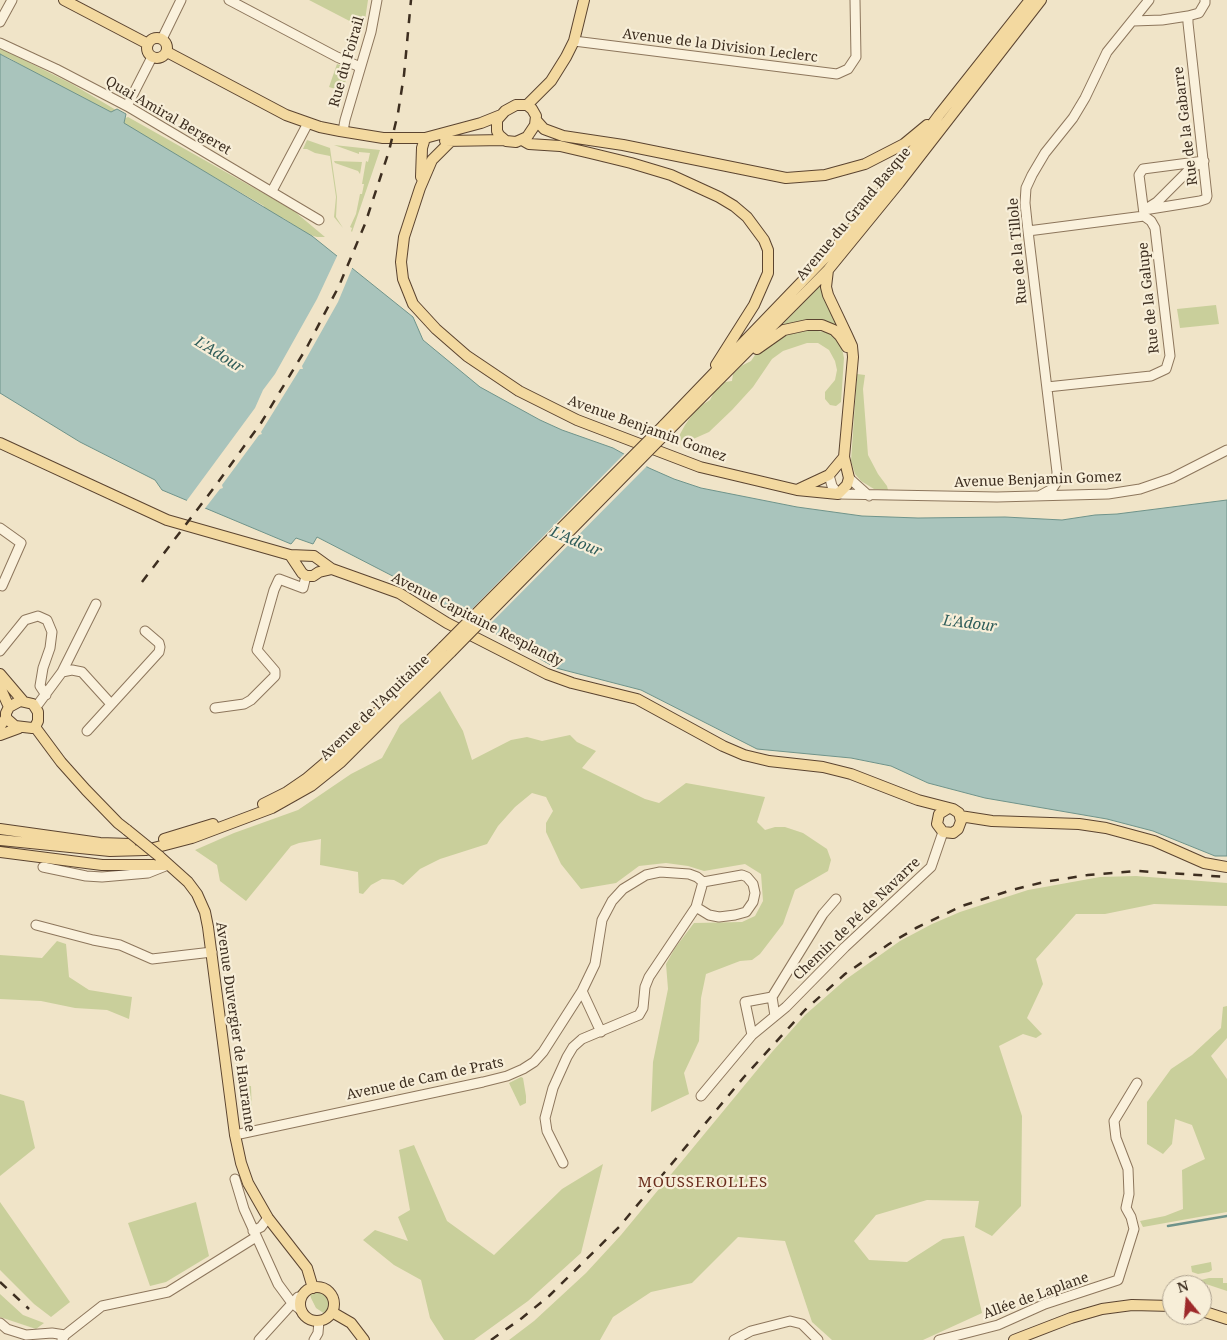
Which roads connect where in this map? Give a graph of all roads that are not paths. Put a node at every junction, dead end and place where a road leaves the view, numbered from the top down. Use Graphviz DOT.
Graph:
graph roads {
  1 [pos="12,0"];
  2 [pos="64,0"];
  3 [pos="181,0"];
  4 [pos="229,0"];
  5 [pos="376,0"];
  6 [pos="584,0"];
  7 [pos="855,0"];
  8 [pos="1030,0"];
  9 [pos="1041,0"];
  10 [pos="1149,0"];
  11 [pos="1205,0"];
  12 [pos="1188,16"];
  13 [pos="1133,21"];
  14 [pos="0,22"];
  15 [pos="162,39"];
  16 [pos="574,41"];
  17 [pos="0,43"];
  18 [pos="148,44"];
  19 [pos="167,52"];
  20 [pos="152,57"];
  21 [pos="360,67"];
  22 [pos="527,105"];
  23 [pos="127,106"];
  24 [pos="501,115"];
  25 [pos="939,115"];
  26 [pos="536,120"];
  27 [pos="308,124"];
  28 [pos="343,131"];
  29 [pos="425,138"];
  30 [pos="504,140"];
  31 [pos="522,140"];
  32 [pos="450,142"];
  33 [pos="640,148"];
  34 [pos="1204,161"];
  35 [pos="631,163"];
  36 [pos="644,166"];
  37 [pos="420,188"];
  38 [pos="272,191"];
  39 [pos="1144,213"];
  40 [pos="319,220"];
  41 [pos="1028,231"];
  42 [pos="828,270"];
  43 [pos="731,368"];
  44 [pos="853,370"];
  45 [pos="705,383"];
  46 [pos="1047,386"];
  47 [pos="666,428"];
  48 [pos="0,442"];
  49 [pos="1227,450"];
  50 [pos="844,457"];
  51 [pos="829,475"];
  52 [pos="849,478"];
  53 [pos="797,490"];
  54 [pos="838,494"];
  55 [pos="869,496"];
  56 [pos="1039,496"];
  57 [pos="0,528"];
  58 [pos="290,556"];
  59 [pos="306,556"];
  60 [pos="320,561"];
  61 [pos="299,567"];
  62 [pos="332,568"];
  63 [pos="319,572"];
  64 [pos="306,576"];
  65 [pos="2,586"];
  66 [pos="96,604"];
  67 [pos="145,631"];
  68 [pos="447,649"];
  69 [pos="0,651"];
  70 [pos="62,672"];
  71 [pos="0,674"];
  72 [pos="0,687"];
  73 [pos="46,695"];
  74 [pos="24,701"];
  75 [pos="111,704"];
  76 [pos="8,707"];
  77 [pos="36,707"];
  78 [pos="215,708"];
  79 [pos="3,722"];
  80 [pos="35,727"];
  81 [pos="19,728"];
  82 [pos="87,730"];
  83 [pos="0,735"];
  84 [pos="918,800"];
  85 [pos="947,808"];
  86 [pos="960,816"];
  87 [pos="936,820"];
  88 [pos="992,821"];
  89 [pos="960,827"];
  90 [pos="0,829"];
  91 [pos="943,832"];
  92 [pos="0,840"];
  93 [pos="0,852"];
  94 [pos="169,865"];
  95 [pos="1227,867"];
  96 [pos="44,868"];
  97 [pos="703,882"];
  98 [pos="836,899"];
  99 [pos="696,907"];
  100 [pos="36,924"];
  101 [pos="212,952"];
  102 [pos="582,991"];
  103 [pos="772,997"];
  104 [pos="775,1016"];
  105 [pos="600,1032"];
  106 [pos="752,1035"];
  107 [pos="1137,1083"];
  108 [pos="701,1096"];
  109 [pos="236,1135"];
  110 [pos="563,1163"];
  111 [pos="236,1179"];
  112 [pos="268,1218"];
  113 [pos="255,1234"];
  114 [pos="313,1288"];
  115 [pos="297,1299"];
  116 [pos="1162,1306"];
  117 [pos="332,1312"];
  118 [pos="1212,1314"];
  119 [pos="1227,1318"];
  120 [pos="319,1321"];
  121 [pos="0,1323"];
  122 [pos="66,1338"];
  123 [pos="258,1340"];
  124 [pos="314,1340"];
  125 [pos="364,1340"];
  126 [pos="734,1340"];
  127 [pos="818,1340"];
  128 [pos="939,1340"];
  129 [pos="1014,1340"];
  1 -- 14 [label="street"];
  2 -- 18 [label="main road"];
  3 -- 15 [label="street"];
  4 -- 21 [label="street"];
  5 -- 21 [label="street, Rue du Foirail"];
  6 -- 16 [label="main road"];
  7 -- 16 [label="street, Avenue de la Division Leclerc"];
  8 -- 25 [label="main road, Avenue du Grand Basque"];
  9 -- 42 [label="main road, Avenue du Grand Basque"];
  10 -- 13 [label="street, Rue de la Tillole"];
  11 -- 12 [label="street"];
  12 -- 13 [label="street"];
  12 -- 34 [label="street, Rue de la Gabarre"];
  13 -- 41 [label="street, Rue de la Tillole"];
  15 -- 18 [label="main road"];
  15 -- 19 [label="main road"];
  16 -- 22 [label="main road"];
  17 -- 23 [label="street, Quai Amiral Bergeret"];
  18 -- 20 [label="main road"];
  19 -- 20 [label="main road"];
  19 -- 27 [label="main road"];
  20 -- 23 [label="street"];
  21 -- 28 [label="street, Rue du Foirail"];
  22 -- 24 [label="main road"];
  22 -- 26 [label="main road"];
  23 -- 38 [label="street, Quai Amiral Bergeret"];
  24 -- 29 [label="main road"];
  24 -- 30 [label="main road"];
  25 -- 33 [label="main road"];
  25 -- 45 [label="main road, Avenue du Grand Basque"];
  26 -- 31 [label="main road"];
  26 -- 33 [label="main road"];
  27 -- 28 [label="main road"];
  27 -- 38 [label="street"];
  28 -- 29 [label="main road"];
  29 -- 32 [label="main road"];
  29 -- 37 [label="main road, Avenue Benjamin Gomez"];
  30 -- 31 [label="main road"];
  30 -- 32 [label="main road"];
  31 -- 35 [label="main road"];
  32 -- 37 [label="main road, Avenue Benjamin Gomez"];
  33 -- 35 [label="main road"];
  33 -- 36 [label="main road"];
  34 -- 39 [label="street"];
  34 -- 39 [label="street, Rue de la Gabarre"];
  34 -- 39 [label="street, Rue de la Galupe"];
  35 -- 36 [label="main road"];
  36 -- 45 [label="main road"];
  37 -- 53 [label="main road, Avenue Benjamin Gomez"];
  38 -- 40 [label="street, Quai Amiral Bergeret"];
  39 -- 41 [label="street"];
  39 -- 46 [label="street, Rue de la Galupe"];
  41 -- 46 [label="street, Rue de la Tillole"];
  42 -- 43 [label="main road, Avenue du Grand Basque"];
  42 -- 44 [label="main road"];
  43 -- 44 [label="main road"];
  43 -- 47 [label="main road, Avenue du Grand Basque"];
  44 -- 50 [label="main road"];
  45 -- 47 [label="main road, Avenue du Grand Basque"];
  46 -- 56 [label="street, Rue de la Tillole"];
  47 -- 68 [label="main road, bridge"];
  48 -- 58 [label="main road"];
  49 -- 56 [label="street, Avenue Benjamin Gomez"];
  50 -- 51 [label="main road"];
  50 -- 52 [label="main road"];
  51 -- 53 [label="main road"];
  51 -- 54 [label="street"];
  52 -- 54 [label="main road"];
  52 -- 55 [label="street"];
  53 -- 54 [label="main road, Avenue Benjamin Gomez"];
  54 -- 55 [label="street, Avenue Benjamin Gomez"];
  55 -- 56 [label="street, Avenue Benjamin Gomez"];
  57 -- 65 [label="street"];
  58 -- 59 [label="main road"];
  58 -- 61 [label="main road"];
  59 -- 60 [label="main road"];
  59 -- 61 [label="main road"];
  60 -- 62 [label="main road, Avenue Capitaine Resplandy"];
  60 -- 63 [label="main road"];
  61 -- 64 [label="main road"];
  62 -- 63 [label="main road"];
  62 -- 84 [label="main road, Avenue Capitaine Resplandy"];
  63 -- 64 [label="main road"];
  64 -- 78 [label="street"];
  66 -- 70 [label="street"];
  67 -- 75 [label="street"];
  68 -- 90 [label="main road, Avenue de l'Aquitaine"];
  68 -- 92 [label="main road, Avenue de l'Aquitaine"];
  69 -- 73 [label="street"];
  70 -- 73 [label="street"];
  70 -- 75 [label="street"];
  71 -- 74 [label="main road"];
  72 -- 76 [label="main road"];
  73 -- 77 [label="street"];
  74 -- 76 [label="main road"];
  74 -- 77 [label="main road"];
  75 -- 82 [label="street"];
  76 -- 79 [label="main road"];
  77 -- 80 [label="main road"];
  79 -- 81 [label="main road"];
  80 -- 81 [label="main road"];
  80 -- 94 [label="main road, Avenue Duvergier de Hauranne, bridge"];
  81 -- 83 [label="main road"];
  84 -- 85 [label="main road, Avenue Capitaine Resplandy"];
  84 -- 87 [label="main road, Avenue Capitaine Resplandy"];
  85 -- 86 [label="main road"];
  85 -- 87 [label="main road"];
  86 -- 88 [label="main road"];
  86 -- 89 [label="main road"];
  87 -- 91 [label="main road"];
  88 -- 89 [label="main road"];
  88 -- 95 [label="main road"];
  89 -- 91 [label="main road"];
  91 -- 104 [label="street, Chemin de Pé de Navarre"];
  93 -- 94 [label="main road"];
  94 -- 96 [label="street"];
  94 -- 101 [label="main road, Avenue Duvergier de Hauranne"];
  97 -- 99 [label="street"];
  97 -- 99 [label="street"];
  97 -- 102 [label="street, Avenue de Cam de Prats"];
  98 -- 103 [label="street, Chemin de Pé de Navarre"];
  99 -- 105 [label="street"];
  100 -- 101 [label="street"];
  101 -- 109 [label="main road, Avenue Duvergier de Hauranne"];
  102 -- 105 [label="street"];
  102 -- 109 [label="street, Avenue de Cam de Prats"];
  103 -- 104 [label="street"];
  103 -- 106 [label="street"];
  104 -- 106 [label="street, Chemin de Pé de Navarre"];
  105 -- 110 [label="street"];
  106 -- 108 [label="street, Chemin de Pé de Navarre"];
  107 -- 128 [label="street, Allée de Laplane"];
  109 -- 112 [label="main road, Avenue Duvergier de Hauranne"];
  111 -- 113 [label="street"];
  112 -- 113 [label="street"];
  112 -- 114 [label="main road, Avenue Duvergier de Hauranne"];
  113 -- 115 [label="street"];
  113 -- 122 [label="street"];
  114 -- 115 [label="main road"];
  114 -- 117 [label="main road"];
  115 -- 120 [label="main road"];
  115 -- 123 [label="street"];
  116 -- 129 [label="main road"];
  117 -- 120 [label="main road"];
  117 -- 125 [label="main road"];
  118 -- 119 [label="main road"];
  120 -- 124 [label="street"];
  121 -- 122 [label="street"];
  126 -- 127 [label="street"];
}
